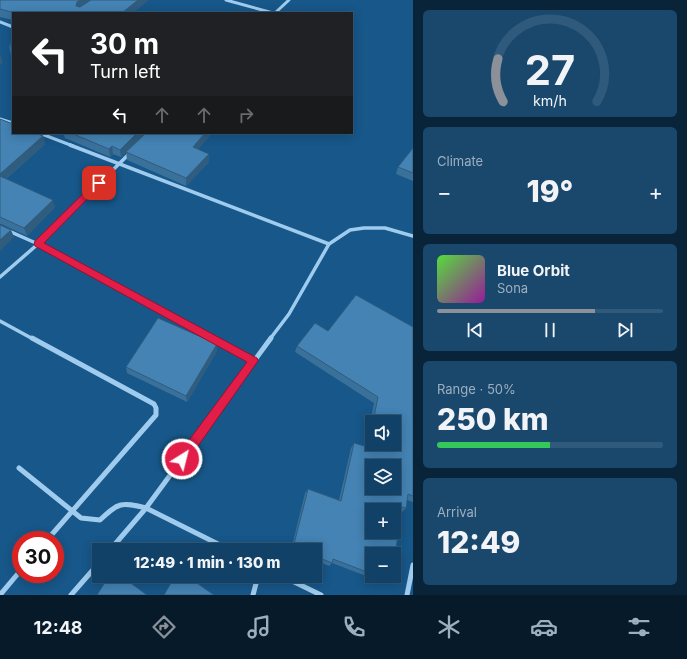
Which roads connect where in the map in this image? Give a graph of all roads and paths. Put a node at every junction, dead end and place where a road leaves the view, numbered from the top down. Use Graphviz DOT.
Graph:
graph roads {
  1 [pos="226,0"];
  2 [pos="289,0"];
  3 [pos="270,12"];
  4 [pos="275,12"];
  5 [pos="0,22"];
  6 [pos="12,27"];
  7 [pos="0,119"];
  8 [pos="12,123"];
  9 [pos="42,134"];
  10 [pos="135,148"];
  11 [pos="119,163"];
  12 [pos="0,227"];
  13 [pos="413,236"];
  14 [pos="38,244"];
  15 [pos="329,244"];
  16 [pos="0,277"];
  17 [pos="0,321"];
  18 [pos="253,361"];
  19 [pos="19,468"];
  20 [pos="146,508"];
  21 [pos="72,510"];
  22 [pos="54,531"];
  23 [pos="116,543"];
  24 [pos="216,543"];
  25 [pos="413,565"];
  26 [pos="92,571"];
  27 [pos="12,581"];
  28 [pos="256,583"];
  29 [pos="296,583"];
  30 [pos="0,595"];
  31 [pos="71,595"];
  32 [pos="253,595"];
  33 [pos="321,595"];
  34 [pos="407,595"];
  1 -- 3 [label="street"];
  2 -- 4 [label="street"];
  5 -- 6 [label="street"];
  7 -- 8 [label="street"];
  9 -- 11 [label="street"];
  10 -- 11 [label="street"];
  11 -- 14 [label="street"];
  11 -- 15 [label="street"];
  12 -- 14 [label="street"];
  13 -- 15 [label="street"];
  14 -- 16 [label="street"];
  14 -- 18 [label="street"];
  15 -- 18 [label="street"];
  17 -- 21 [label="street"];
  18 -- 20 [label="street"];
  19 -- 21 [label="street"];
  20 -- 21 [label="street"];
  20 -- 23 [label="street"];
  20 -- 24 [label="street"];
  21 -- 22 [label="street"];
  25 -- 34 [label="street"];
  26 -- 31 [label="street"];
  27 -- 30 [label="street"];
  28 -- 32 [label="street"];
  29 -- 33 [label="street"];
}
